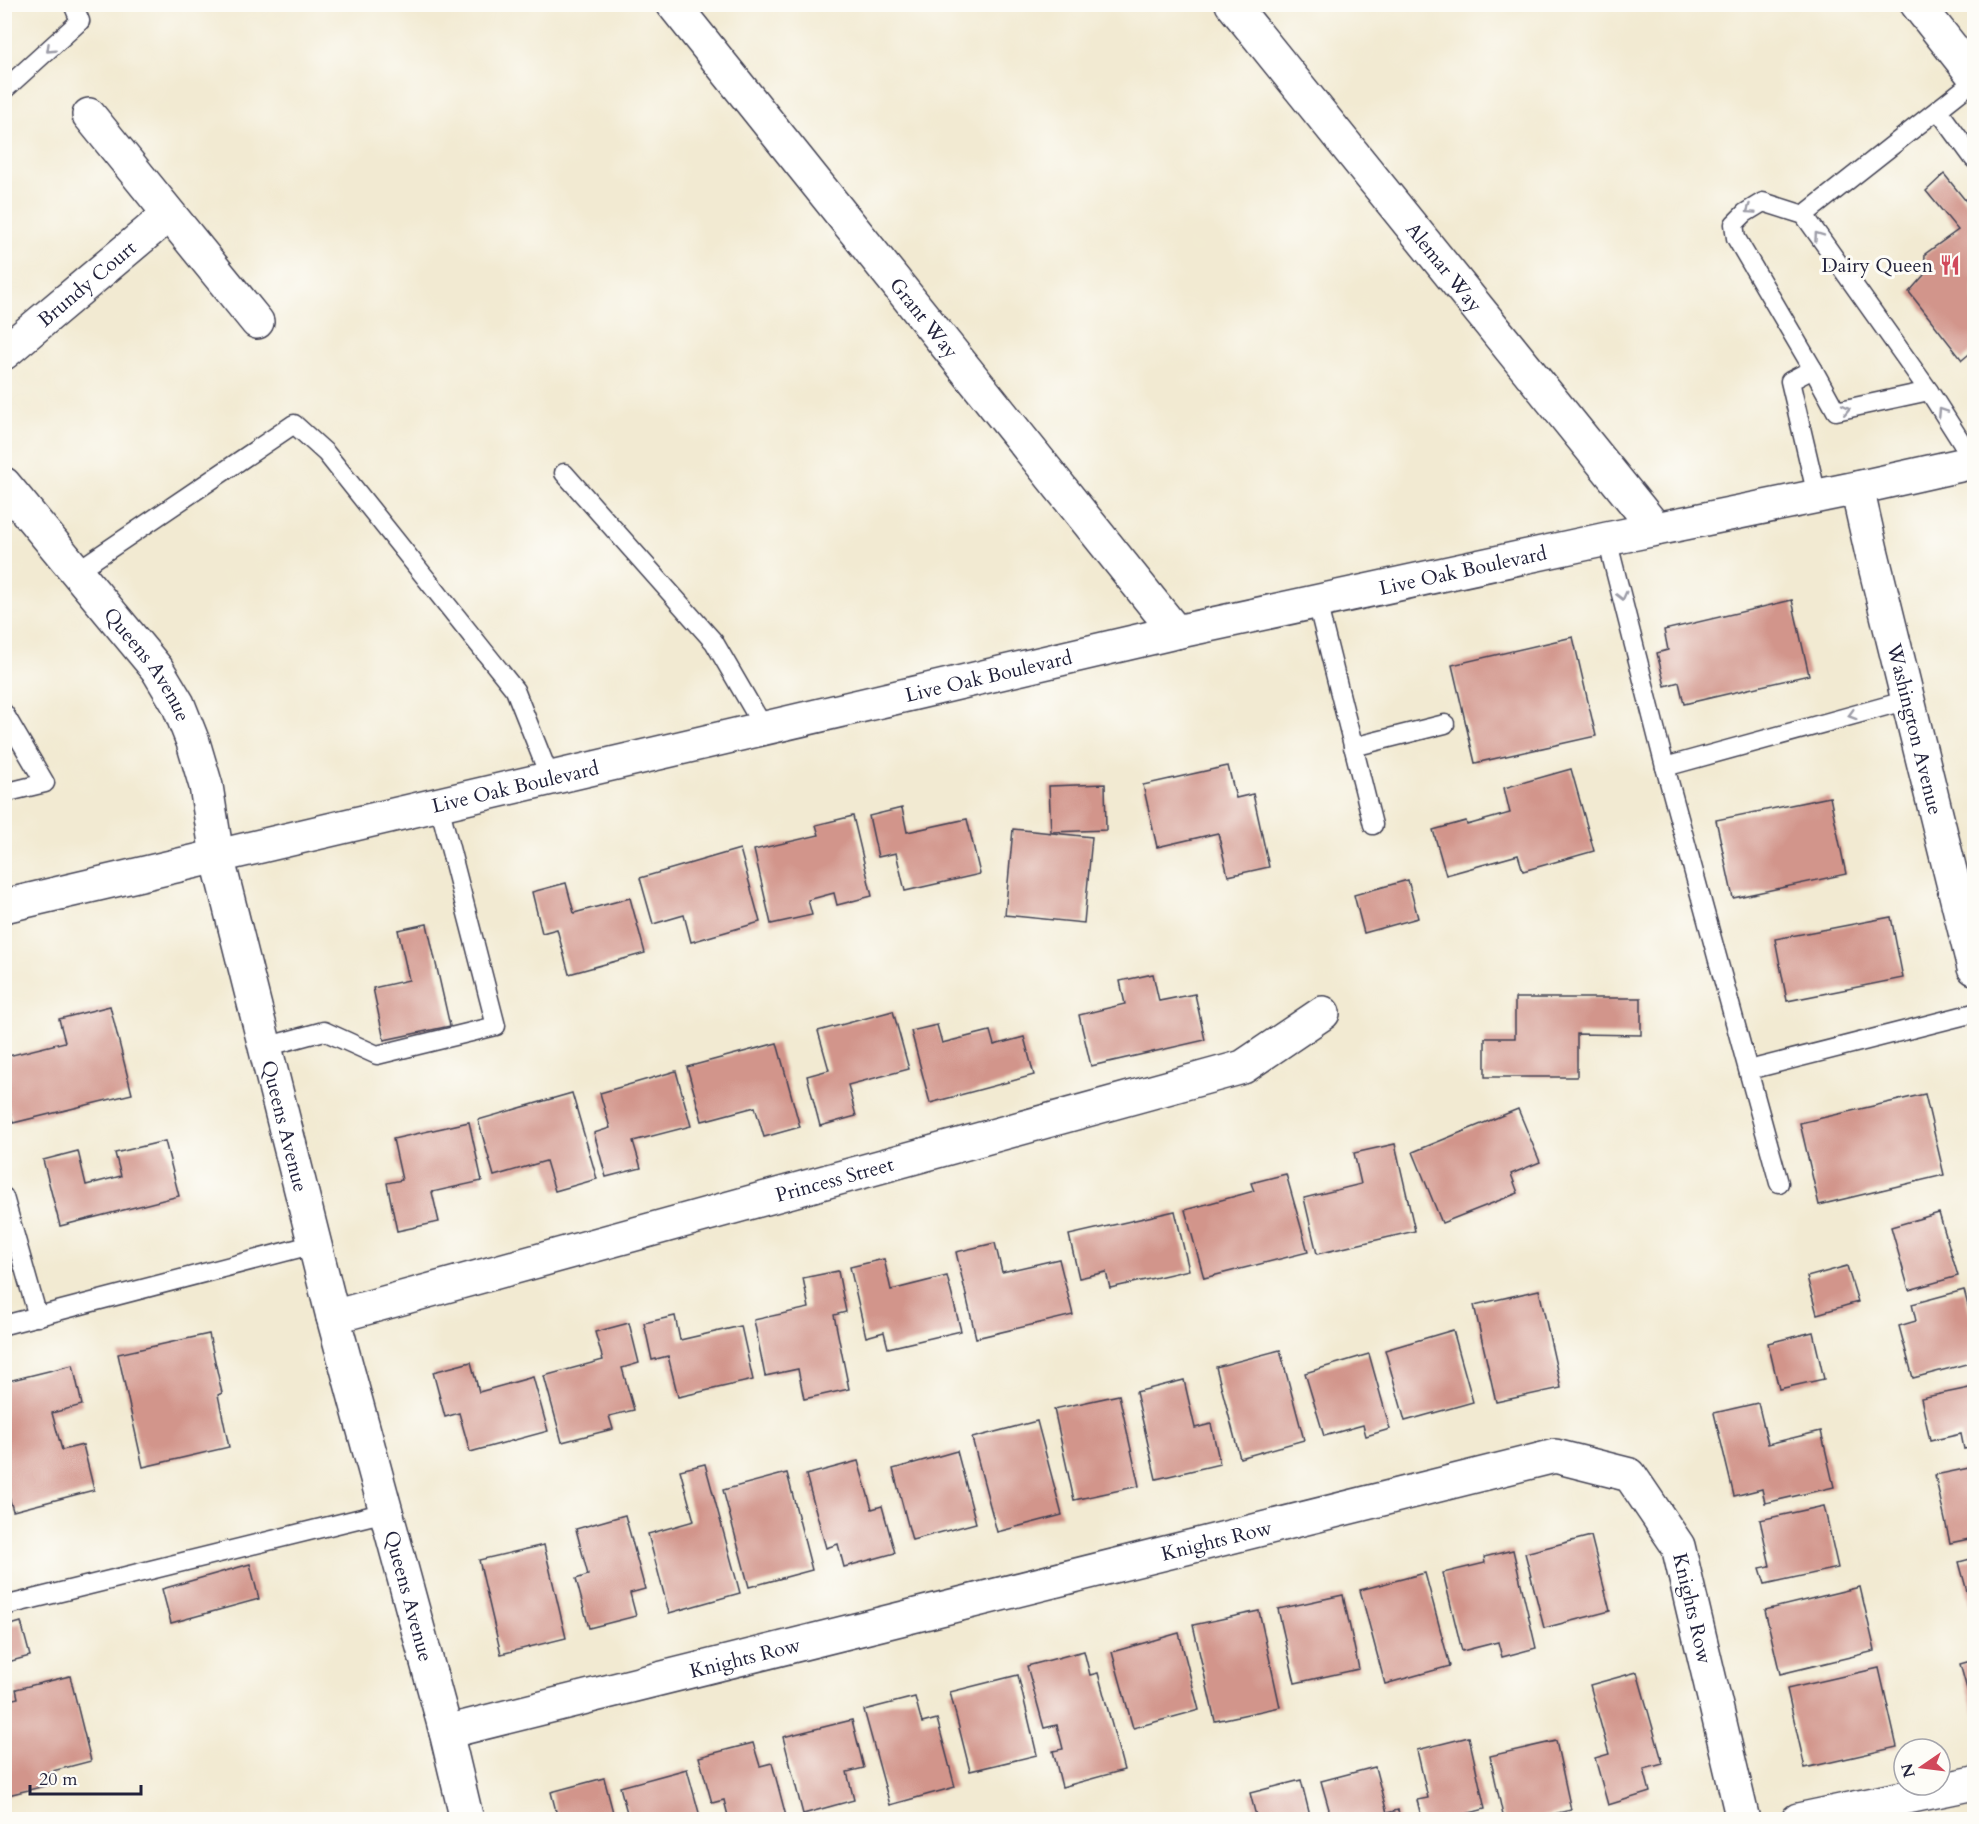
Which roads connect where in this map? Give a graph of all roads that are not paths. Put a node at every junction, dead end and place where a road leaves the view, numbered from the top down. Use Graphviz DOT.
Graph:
graph roads {
  1 [pos="73,4"];
  2 [pos="673,4"];
  3 [pos="1232,4"];
  4 [pos="1917,4"];
  5 [pos="1974,76"];
  6 [pos="1974,81"];
  7 [pos="4,90"];
  8 [pos="1938,110"];
  9 [pos="89,115"];
  10 [pos="1974,159"];
  11 [pos="168,215"];
  12 [pos="1804,215"];
  13 [pos="257,322"];
  14 [pos="4,353"];
  15 [pos="1813,369"];
  16 [pos="1929,392"];
  17 [pos="1974,462"];
  18 [pos="564,473"];
  19 [pos="4,483"];
  20 [pos="1857,488"];
  21 [pos="1817,496"];
  22 [pos="1656,529"];
  23 [pos="1607,539"];
  24 [pos="77,571"];
  25 [pos="1317,602"];
  26 [pos="1176,632"];
  27 [pos="1908,699"];
  28 [pos="4,713"];
  29 [pos="1445,724"];
  30 [pos="764,728"];
  31 [pos="1353,747"];
  32 [pos="1665,767"];
  33 [pos="550,778"];
  34 [pos="4,793"];
  35 [pos="439,805"];
  36 [pos="1372,825"];
  37 [pos="217,856"];
  38 [pos="4,906"];
  39 [pos="1974,968"];
  40 [pos="1323,1013"];
  41 [pos="1974,1013"];
  42 [pos="265,1047"];
  43 [pos="1749,1070"];
  44 [pos="1779,1183"];
  45 [pos="4,1197"];
  46 [pos="315,1244"];
  47 [pos="38,1317"];
  48 [pos="333,1317"];
  49 [pos="4,1325"];
  50 [pos="387,1512"];
  51 [pos="4,1606"];
  52 [pos="446,1732"];
  53 [pos="1974,1784"];
  54 [pos="467,1820"];
  55 [pos="1743,1820"];
  56 [pos="1798,1820"];
  1 -- 7 [label="lane, one-way"];
  2 -- 26 [label="street, Grant Way"];
  3 -- 22 [label="street, Alemar Way"];
  4 -- 5 [label="street"];
  6 -- 8 [label="lane"];
  8 -- 10 [label="lane"];
  8 -- 12 [label="lane"];
  9 -- 11 [label="street"];
  11 -- 13 [label="street"];
  11 -- 14 [label="street, Brundy Court"];
  12 -- 15 [label="lane, one-way"];
  16 -- 12 [label="lane, one-way"];
  15 -- 16 [label="lane, one-way"];
  15 -- 21 [label="lane"];
  17 -- 16 [label="lane, one-way"];
  17 -- 20 [label="street, Live Oak Boulevard"];
  18 -- 30 [label="lane"];
  19 -- 24 [label="street, Queens Avenue"];
  20 -- 21 [label="street, Live Oak Boulevard"];
  20 -- 27 [label="street, Washington Avenue"];
  21 -- 22 [label="street, Live Oak Boulevard"];
  22 -- 23 [label="street, Live Oak Boulevard"];
  23 -- 25 [label="street, Live Oak Boulevard"];
  23 -- 32 [label="lane, one-way"];
  24 -- 33 [label="lane"];
  24 -- 37 [label="street, Queens Avenue"];
  25 -- 26 [label="street, Live Oak Boulevard"];
  25 -- 31 [label="lane"];
  26 -- 30 [label="street, Live Oak Boulevard"];
  27 -- 32 [label="lane, one-way"];
  27 -- 39 [label="street, Washington Avenue"];
  28 -- 34 [label="lane"];
  29 -- 31 [label="lane"];
  30 -- 33 [label="street, Live Oak Boulevard"];
  31 -- 36 [label="lane"];
  32 -- 43 [label="lane"];
  33 -- 35 [label="street, Live Oak Boulevard"];
  35 -- 37 [label="street, Live Oak Boulevard"];
  35 -- 42 [label="lane"];
  37 -- 38 [label="street, Live Oak Boulevard"];
  37 -- 42 [label="street, Queens Avenue"];
  40 -- 48 [label="street, Princess Street"];
  41 -- 43 [label="lane"];
  42 -- 46 [label="street, Queens Avenue"];
  43 -- 44 [label="lane"];
  45 -- 47 [label="lane"];
  46 -- 47 [label="lane"];
  46 -- 48 [label="street, Queens Avenue"];
  47 -- 49 [label="lane"];
  48 -- 50 [label="street, Queens Avenue"];
  50 -- 51 [label="lane"];
  50 -- 52 [label="street, Queens Avenue"];
  52 -- 54 [label="street, Queens Avenue"];
  52 -- 55 [label="street, Knights Row"];
  53 -- 56 [label="street"];
}
